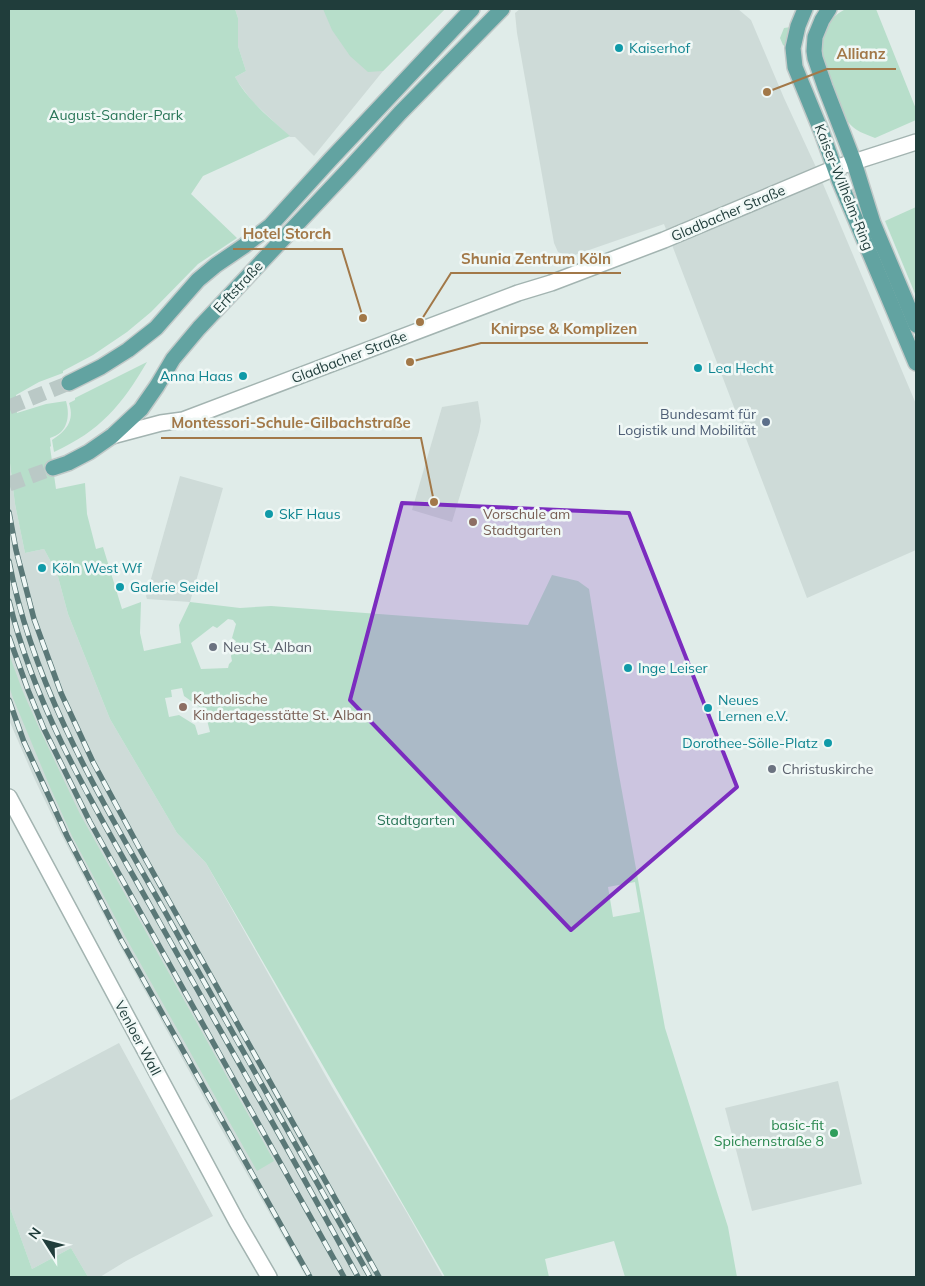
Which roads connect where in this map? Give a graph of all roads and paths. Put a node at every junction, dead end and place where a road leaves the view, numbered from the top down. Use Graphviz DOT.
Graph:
graph roads {
  1 [pos="472,9"];
  2 [pos="502,9"];
  3 [pos="806,9"];
  4 [pos="828,9"];
  5 [pos="916,142"];
  6 [pos="854,162"];
  7 [pos="835,168"];
  8 [pos="916,325"];
  9 [pos="916,363"];
  10 [pos="69,383"];
  11 [pos="112,436"];
  12 [pos="53,468"];
  13 [pos="9,797"];
  14 [pos="269,1277"];
  1 -- 10 [label="main road, Erftstraße"];
  2 -- 11 [label="main road, Erftstraße"];
  3 -- 7 [label="main road, Kaiser-Wilhelm-Ring"];
  4 -- 6 [label="main road, Kaiser-Wilhelm-Ring"];
  5 -- 6 [label="street, Gladbacher Straße"];
  6 -- 7 [label="street, Gladbacher Straße"];
  6 -- 8 [label="main road, Kaiser-Wilhelm-Ring"];
  7 -- 9 [label="main road, Kaiser-Wilhelm-Ring"];
  7 -- 11 [label="street, Gladbacher Straße"];
  11 -- 12 [label="main road, Erftstraße"];
  13 -- 14 [label="street, Venloer Wall"];
}
